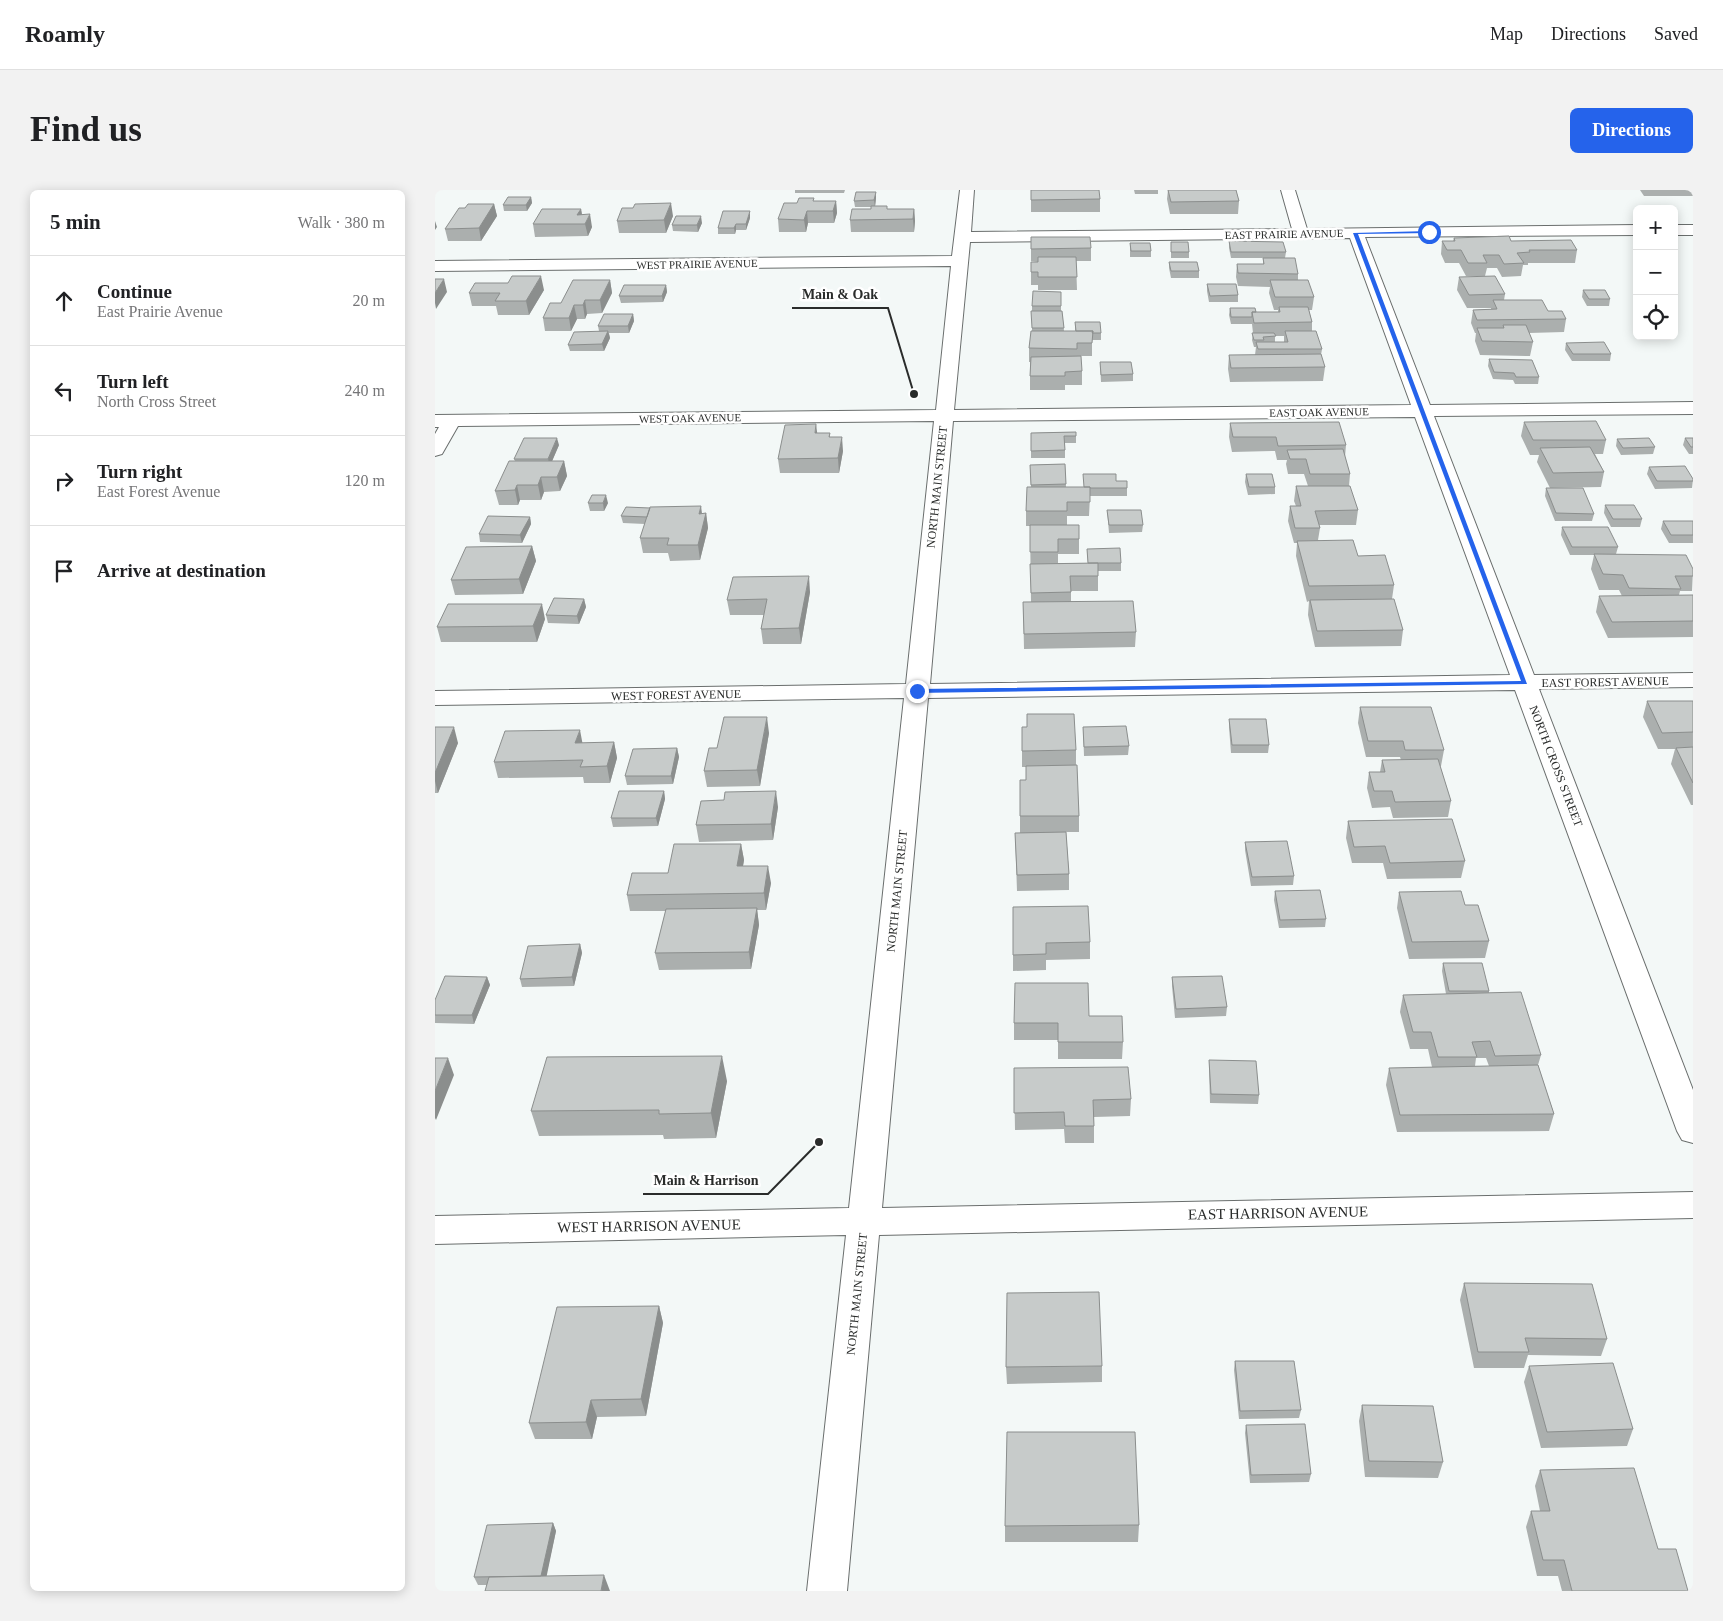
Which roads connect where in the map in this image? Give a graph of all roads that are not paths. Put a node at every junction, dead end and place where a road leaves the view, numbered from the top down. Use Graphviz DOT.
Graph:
graph roads {
  1 [pos="967,190"];
  2 [pos="1289,190"];
  3 [pos="1633,230"];
  4 [pos="1678,230"];
  5 [pos="1693,230"];
  6 [pos="1356,233"];
  7 [pos="1301,234"];
  8 [pos="961,249"];
  9 [pos="435,266"];
  10 [pos="1693,408"];
  11 [pos="1423,410"];
  12 [pos="944,416"];
  13 [pos="443,421"];
  14 [pos="435,450"];
  15 [pos="1693,680"];
  16 [pos="1525,683"];
  17 [pos="917,691"];
  18 [pos="435,698"];
  19 [pos="1693,1131"];
  20 [pos="1693,1205"];
  21 [pos="864,1222"];
  22 [pos="435,1230"];
  23 [pos="827,1591"];
  1 -- 8 [label="street, NORTH MAIN STREET"];
  2 -- 7 [label="street"];
  3 -- 6 [label="street, EAST PRAIRIE AVENUE"];
  4 -- 5 [label="street"];
  6 -- 7 [label="street, EAST PRAIRIE AVENUE"];
  6 -- 11 [label="street, NORTH CROSS STREET"];
  7 -- 8 [label="street, EAST PRAIRIE AVENUE"];
  8 -- 9 [label="street, WEST PRAIRIE AVENUE"];
  8 -- 12 [label="street, NORTH MAIN STREET"];
  10 -- 11 [label="street, EAST OAK AVENUE"];
  11 -- 12 [label="street, EAST OAK AVENUE"];
  11 -- 16 [label="street, NORTH CROSS STREET"];
  12 -- 13 [label="street, WEST OAK AVENUE"];
  12 -- 17 [label="street, NORTH MAIN STREET"];
  13 -- 14 [label="street"];
  15 -- 16 [label="street, EAST FOREST AVENUE"];
  16 -- 17 [label="street, EAST FOREST AVENUE"];
  16 -- 19 [label="street, NORTH CROSS STREET"];
  17 -- 18 [label="street, WEST FOREST AVENUE"];
  17 -- 21 [label="street, NORTH MAIN STREET"];
  20 -- 21 [label="street, EAST HARRISON AVENUE"];
  21 -- 22 [label="street, WEST HARRISON AVENUE"];
  21 -- 23 [label="street, NORTH MAIN STREET"];
}
